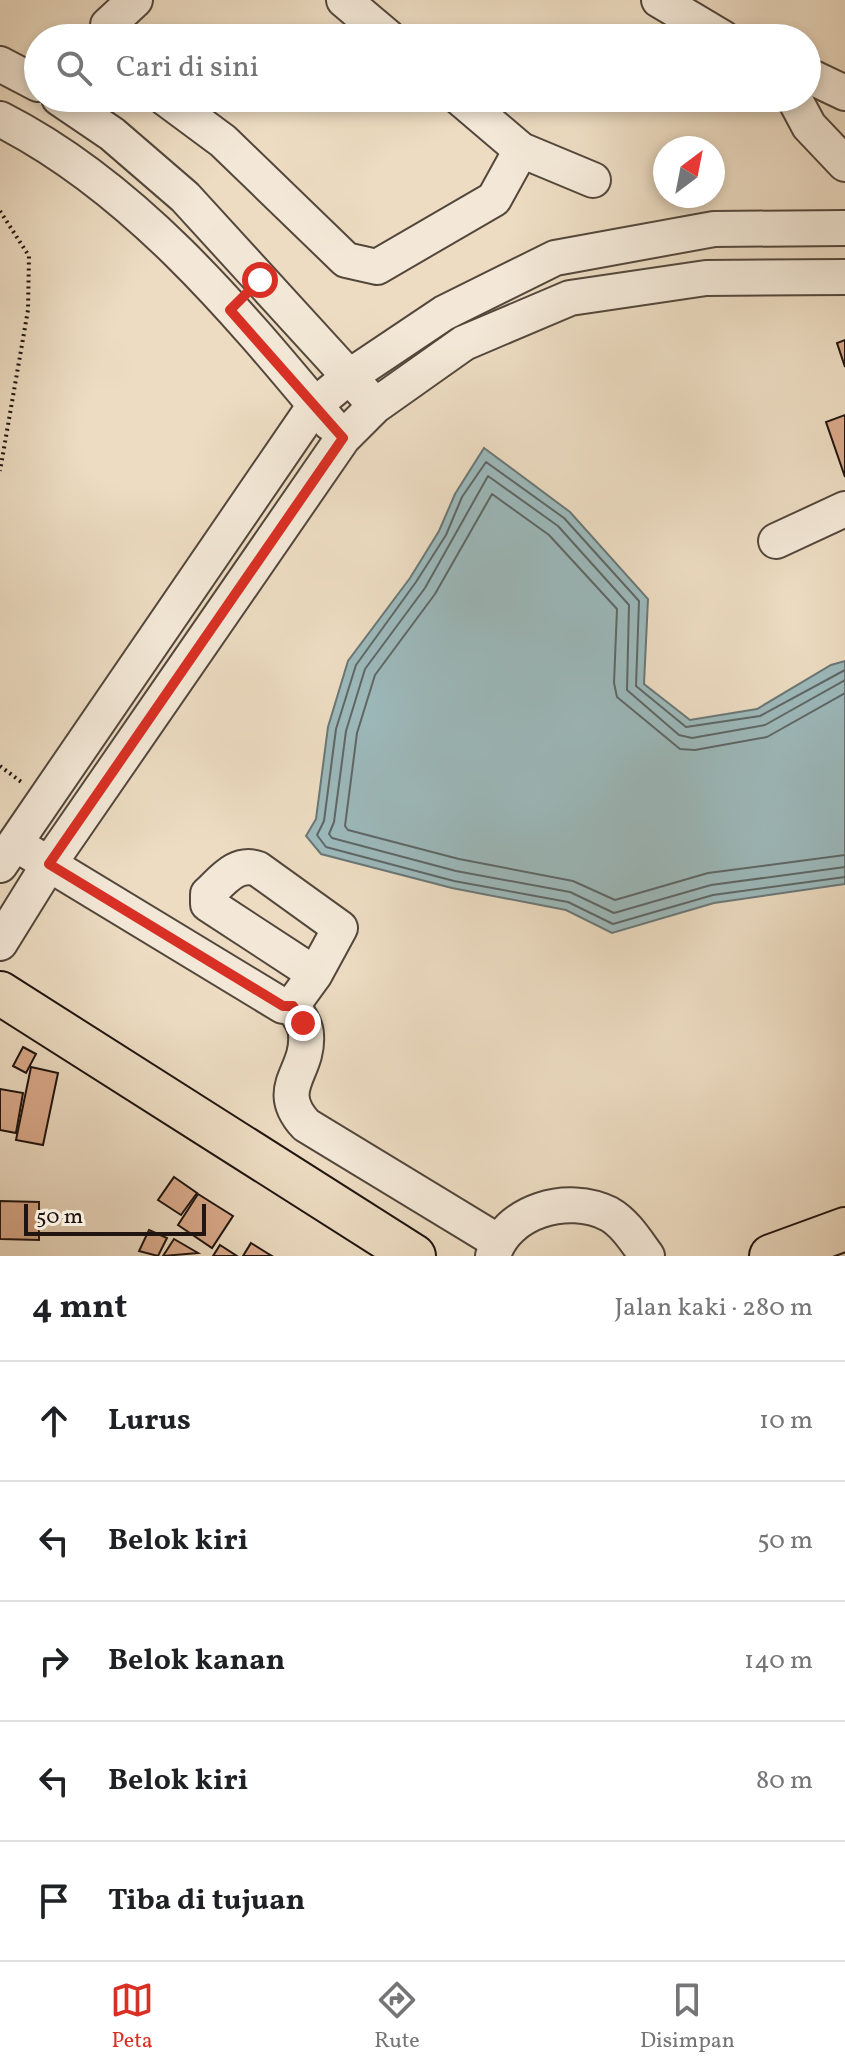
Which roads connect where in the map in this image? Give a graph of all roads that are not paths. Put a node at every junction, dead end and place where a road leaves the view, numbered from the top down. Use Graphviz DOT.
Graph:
graph roads {
  1 [pos="135,0"];
  2 [pos="344,0"];
  3 [pos="659,0"];
  4 [pos="109,24"];
  5 [pos="372,24"];
  6 [pos="699,24"];
  7 [pos="0,64"];
  8 [pos="24,77"];
  9 [pos="821,82"];
  10 [pos="845,93"];
  11 [pos="80,112"];
  12 [pos="184,112"];
  13 [pos="476,112"];
  14 [pos="802,112"];
  15 [pos="0,119"];
  16 [pos="521,150"];
  17 [pos="845,164"];
  18 [pos="593,180"];
  19 [pos="845,228"];
  20 [pos="845,277"];
  21 [pos="260,280"];
  22 [pos="230,310"];
  23 [pos="350,376"];
  24 [pos="315,405"];
  25 [pos="375,406"];
  26 [pos="343,438"];
  27 [pos="845,509"];
  28 [pos="237,517"];
  29 [pos="274,540"];
  30 [pos="776,541"];
  31 [pos="193,581"];
  32 [pos="228,606"];
  33 [pos="8,854"];
  34 [pos="49,864"];
  35 [pos="0,943"];
  36 [pos="315,974"];
  37 [pos="0,993"];
  38 [pos="293,1006"];
  39 [pos="0,1023"];
  40 [pos="845,1229"];
  41 [pos="495,1248"];
  42 [pos="364,1256"];
  43 [pos="414,1256"];
  44 [pos="647,1256"];
  45 [pos="771,1256"];
  1 -- 4 [label="street"];
  2 -- 5 [label="street"];
  3 -- 6 [label="street"];
  7 -- 8 [label="street"];
  9 -- 10 [label="street"];
  11 -- 21 [label="street"];
  12 -- 16 [label="street"];
  13 -- 16 [label="street"];
  14 -- 17 [label="street"];
  15 -- 22 [label="street"];
  16 -- 18 [label="street"];
  19 -- 23 [label="street"];
  20 -- 25 [label="street"];
  21 -- 22 [label="street"];
  21 -- 23 [label="street"];
  22 -- 24 [label="street"];
  23 -- 24 [label="street"];
  23 -- 25 [label="street"];
  24 -- 26 [label="street"];
  24 -- 28 [label="street"];
  25 -- 26 [label="street"];
  26 -- 29 [label="street"];
  27 -- 30 [label="street"];
  28 -- 29 [label="street"];
  28 -- 31 [label="street"];
  29 -- 32 [label="street"];
  31 -- 32 [label="street"];
  31 -- 33 [label="street"];
  32 -- 34 [label="street"];
  33 -- 34 [label="street"];
  34 -- 35 [label="street"];
  34 -- 38 [label="street"];
  36 -- 38 [label="street"];
  37 -- 43 [label="main road"];
  38 -- 41 [label="street"];
  39 -- 42 [label="main road"];
  40 -- 45 [label="main road"];
  41 -- 44 [label="street"];
}
